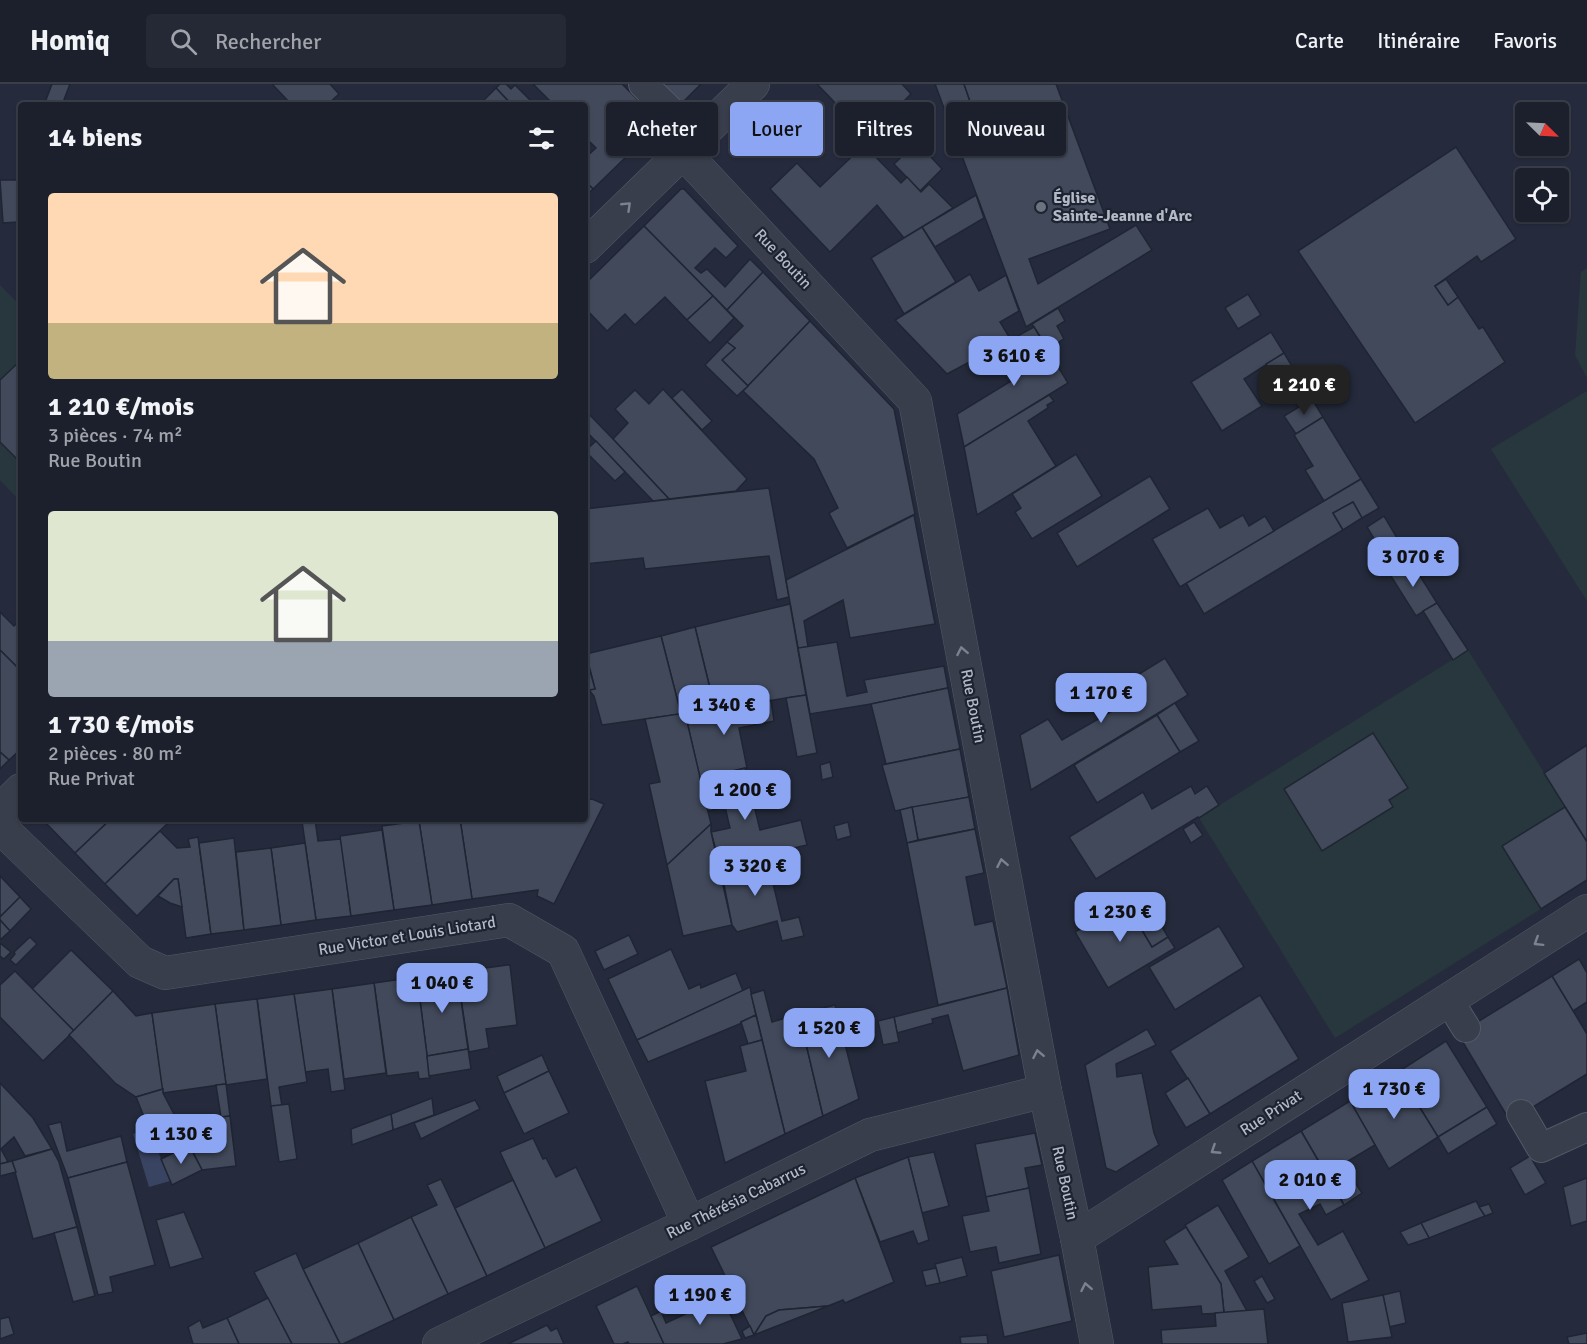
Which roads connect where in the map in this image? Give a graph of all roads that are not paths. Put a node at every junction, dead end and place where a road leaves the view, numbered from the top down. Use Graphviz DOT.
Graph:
graph roads {
  1 [pos="642,84"];
  2 [pos="753,84"];
  3 [pos="656,102"];
  4 [pos="718,118"];
  5 [pos="680,156"];
  6 [pos="701,156"];
  7 [pos="588,244"];
  8 [pos="18,793"];
  9 [pos="0,811"];
  10 [pos="0,827"];
  11 [pos="1587,911"];
  12 [pos="1448,999"];
  13 [pos="1466,1028"];
  14 [pos="1045,1091"];
  15 [pos="1521,1114"];
  16 [pos="1587,1127"];
  17 [pos="689,1224"];
  18 [pos="1077,1238"];
  19 [pos="439,1344"];
  20 [pos="1097,1344"];
  1 -- 3 [label="lane"];
  2 -- 4 [label="street"];
  7 -- 5 [label="street, one-way"];
  14 -- 6 [label="street, Rue Boutin, one-way"];
  8 -- 9 [label="street"];
  10 -- 17 [label="street, Rue Victor et Louis Liotard"];
  11 -- 12 [label="street, Rue Privat, one-way"];
  12 -- 13 [label="lane"];
  12 -- 18 [label="street, Rue Privat, one-way"];
  14 -- 17 [label="street, Rue Thérésia Cabarrus"];
  14 -- 18 [label="street, Rue Boutin"];
  15 -- 16 [label="lane"];
  17 -- 19 [label="street, Rue Thérésia Cabarrus"];
  20 -- 18 [label="street, Rue Boutin, one-way"];
}
